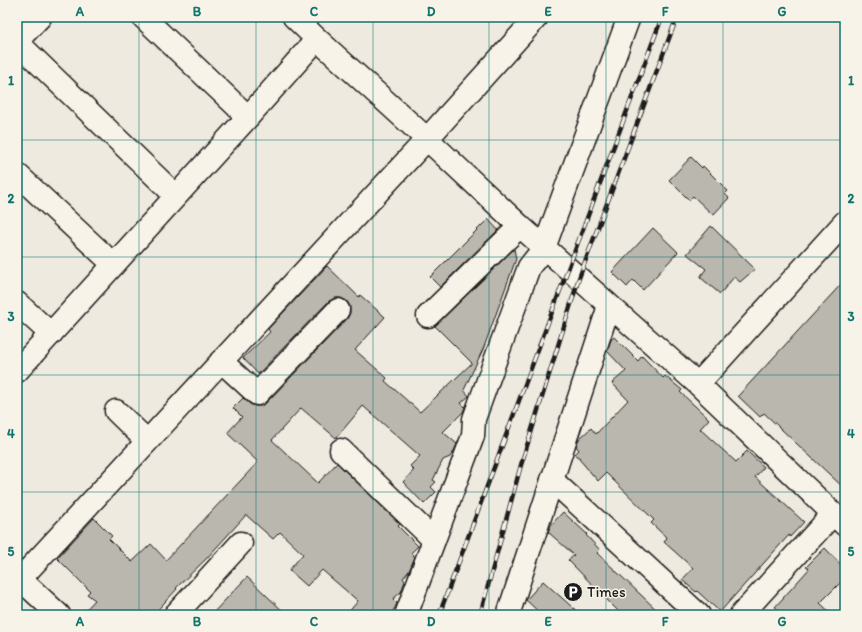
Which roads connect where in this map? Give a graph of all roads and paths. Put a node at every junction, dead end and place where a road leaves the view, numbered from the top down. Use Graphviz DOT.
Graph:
graph roads {
  1 [pos="40,17"];
  2 [pos="143,17"];
  3 [pos="294,17"];
  4 [pos="537,17"];
  5 [pos="628,17"];
  6 [pos="317,39"];
  7 [pos="17,41"];
  8 [pos="248,117"];
  9 [pos="427,139"];
  10 [pos="17,174"];
  11 [pos="176,196"];
  12 [pos="845,222"];
  13 [pos="520,226"];
  14 [pos="544,248"];
  15 [pos="113,264"];
  16 [pos="17,303"];
  17 [pos="609,306"];
  18 [pos="338,310"];
  19 [pos="428,316"];
  20 [pos="51,334"];
  21 [pos="221,361"];
  22 [pos="17,371"];
  23 [pos="698,384"];
  24 [pos="116,411"];
  25 [pos="148,441"];
  26 [pos="341,450"];
  27 [pos="552,480"];
  28 [pos="839,520"];
  29 [pos="434,540"];
  30 [pos="241,543"];
  31 [pos="19,577"];
  32 [pos="59,615"];
  33 [pos="174,615"];
  34 [pos="406,615"];
  35 [pos="508,615"];
  36 [pos="700,615"];
  37 [pos="741,615"];
  1 -- 7 [label="street"];
  2 -- 8 [label="street"];
  3 -- 6 [label="street"];
  4 -- 9 [label="street"];
  5 -- 14 [label="street"];
  6 -- 8 [label="street"];
  6 -- 9 [label="street"];
  7 -- 11 [label="street"];
  8 -- 11 [label="street"];
  9 -- 13 [label="street"];
  9 -- 21 [label="street"];
  10 -- 15 [label="street"];
  11 -- 15 [label="street"];
  12 -- 23 [label="street"];
  13 -- 14 [label="street"];
  13 -- 19 [label="street"];
  14 -- 17 [label="street"];
  14 -- 29 [label="street"];
  15 -- 20 [label="street"];
  16 -- 20 [label="street"];
  17 -- 23 [label="street"];
  17 -- 27 [label="street"];
  18 -- 21 [label="street"];
  20 -- 22 [label="street"];
  21 -- 25 [label="street"];
  23 -- 28 [label="street"];
  24 -- 25 [label="street"];
  25 -- 31 [label="street"];
  26 -- 29 [label="street"];
  27 -- 35 [label="street"];
  27 -- 36 [label="street"];
  28 -- 37 [label="street"];
  29 -- 34 [label="street"];
  30 -- 33 [label="street"];
  31 -- 32 [label="street"];
}
